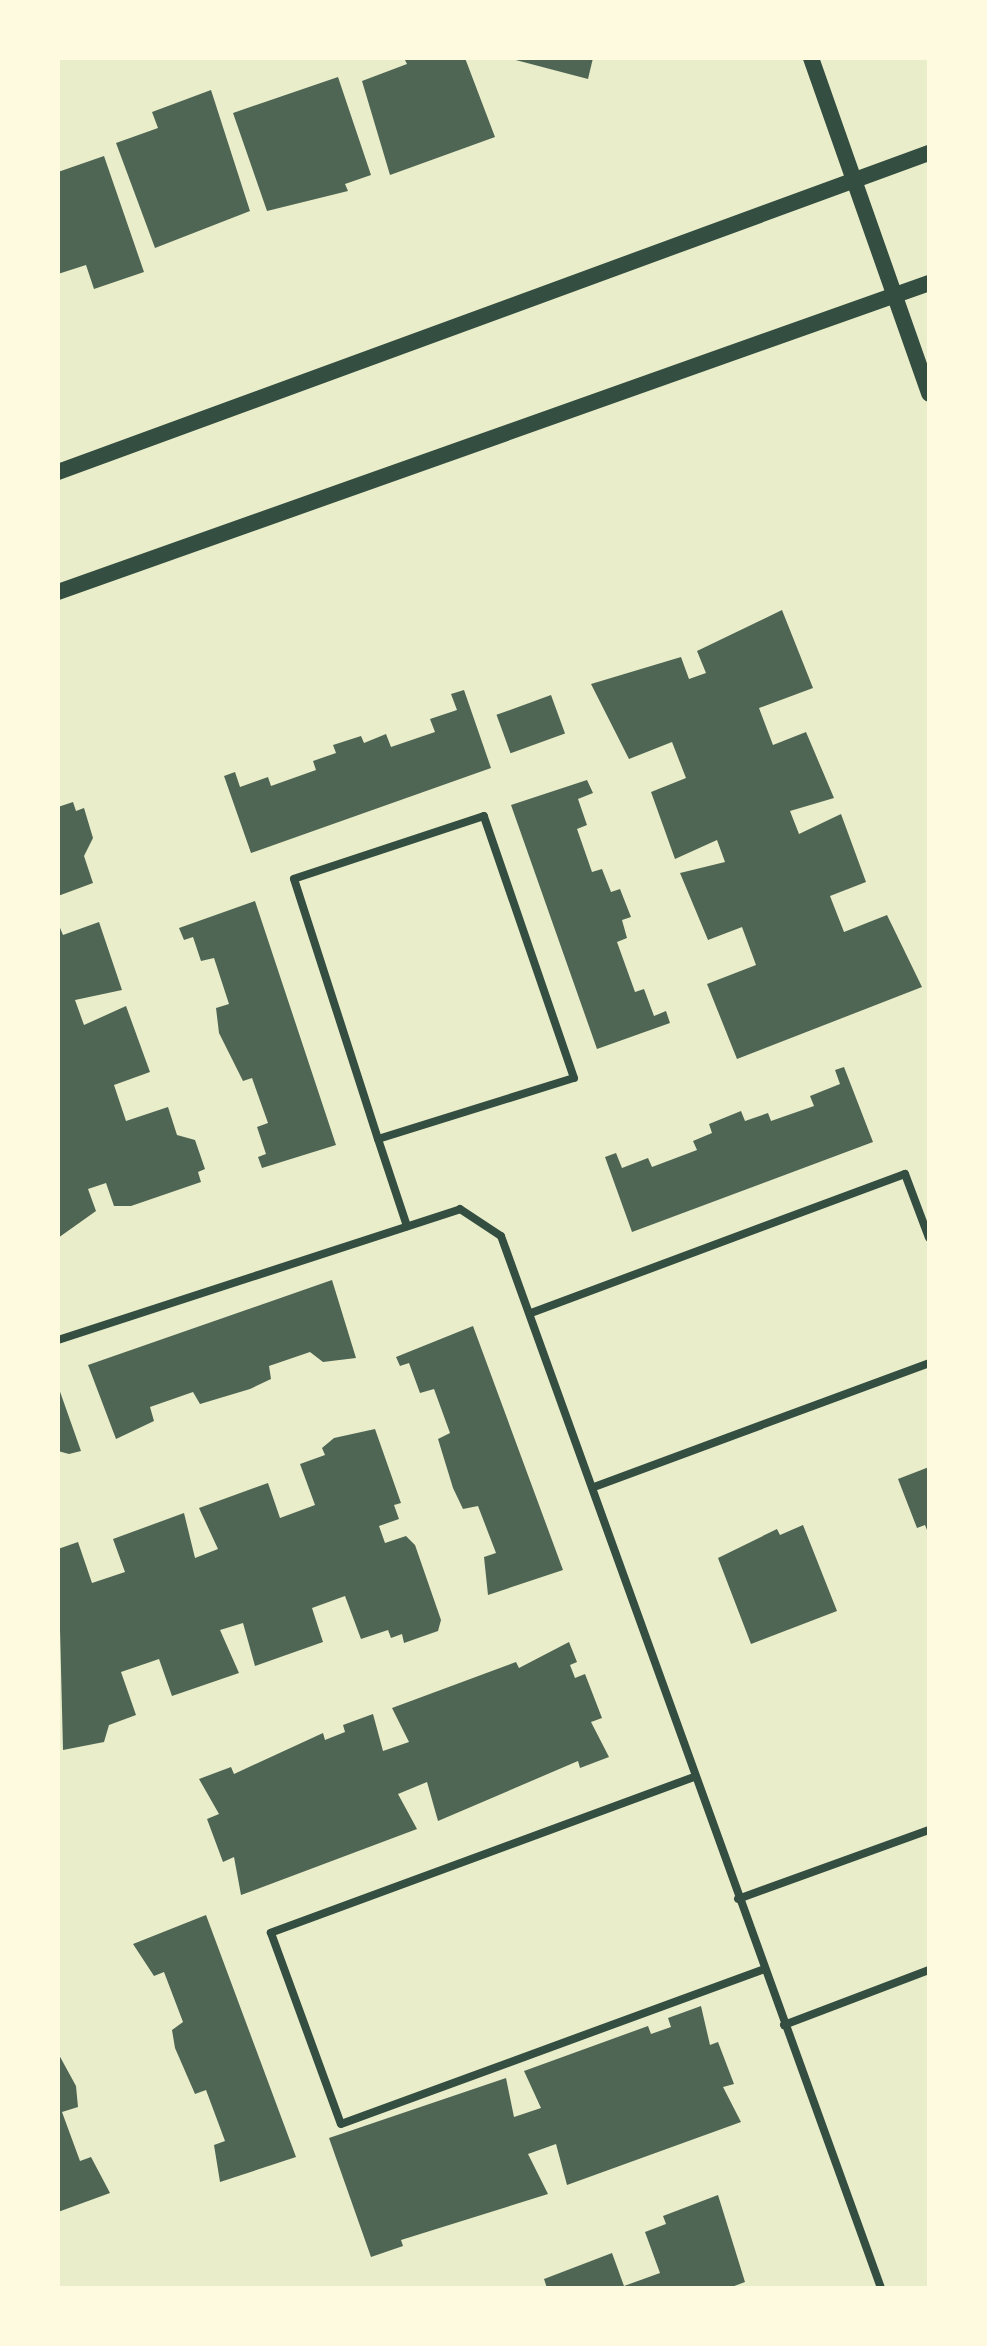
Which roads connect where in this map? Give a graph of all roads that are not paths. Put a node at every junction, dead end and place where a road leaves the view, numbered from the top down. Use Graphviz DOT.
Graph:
graph roads {
  1 [pos="811,58"];
  2 [pos="929,153"];
  3 [pos="855,181"];
  4 [pos="929,283"];
  5 [pos="894,296"];
  6 [pos="929,394"];
  7 [pos="58,472"];
  8 [pos="58,592"];
  9 [pos="378,1139"];
  10 [pos="407,1226"];
  11 [pos="929,1238"];
  12 [pos="531,1313"];
  13 [pos="58,1340"];
  14 [pos="929,1363"];
  15 [pos="594,1487"];
  16 [pos="694,1777"];
  17 [pos="929,1830"];
  18 [pos="738,1899"];
  19 [pos="764,1969"];
  20 [pos="929,1970"];
  21 [pos="784,2025"];
  22 [pos="881,2288"];
  1 -- 3 [label="main road"];
  2 -- 3 [label="main road"];
  3 -- 5 [label="main road"];
  3 -- 7 [label="main road"];
  4 -- 5 [label="main road"];
  5 -- 6 [label="main road"];
  5 -- 8 [label="main road"];
  9 -- 9 [label="street"];
  9 -- 10 [label="street"];
  10 -- 12 [label="street"];
  10 -- 13 [label="street"];
  11 -- 12 [label="street"];
  12 -- 15 [label="street"];
  14 -- 15 [label="street"];
  15 -- 16 [label="street"];
  16 -- 18 [label="street"];
  16 -- 19 [label="street"];
  17 -- 18 [label="street"];
  18 -- 19 [label="street"];
  19 -- 21 [label="street"];
  20 -- 21 [label="street"];
  21 -- 22 [label="street"];
}
